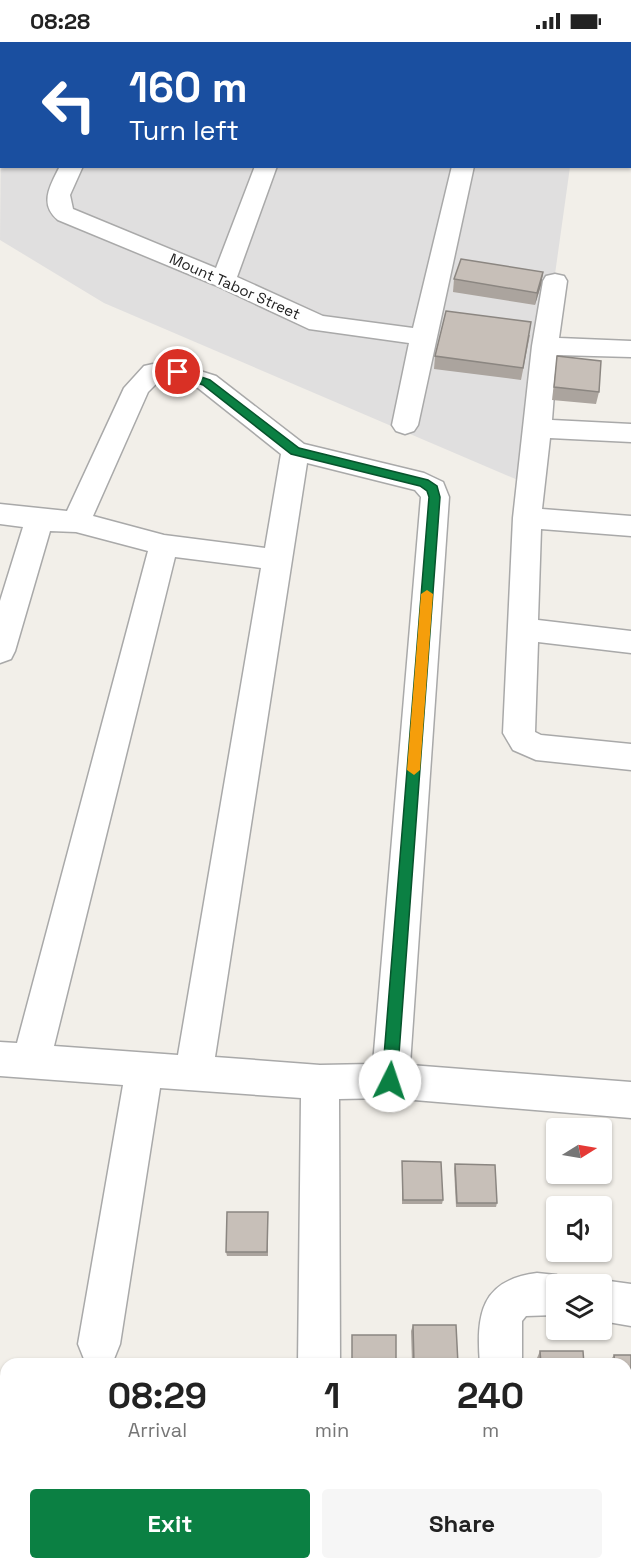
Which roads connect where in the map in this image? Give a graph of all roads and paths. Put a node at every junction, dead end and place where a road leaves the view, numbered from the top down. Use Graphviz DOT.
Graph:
graph roads {
  1 [pos="71,168"];
  2 [pos="265,168"];
  3 [pos="463,168"];
  4 [pos="224,280"];
  5 [pos="555,281"];
  6 [pos="423,337"];
  7 [pos="544,346"];
  8 [pos="631,349"];
  9 [pos="405,425"];
  10 [pos="538,428"];
  11 [pos="631,433"];
  12 [pos="295,451"];
  13 [pos="0,514"];
  14 [pos="527,518"];
  15 [pos="39,520"];
  16 [pos="76,522"];
  17 [pos="631,526"];
  18 [pos="164,545"];
  19 [pos="276,560"];
  20 [pos="523,629"];
  21 [pos="631,642"];
  22 [pos="0,651"];
  23 [pos="631,757"];
  24 [pos="15,1060"];
  25 [pos="145,1068"];
  26 [pos="195,1072"];
  27 [pos="390,1081"];
  28 [pos="321,1082"];
  29 [pos="631,1100"];
  30 [pos="546,1294"];
  31 [pos="612,1302"];
  32 [pos="631,1305"];
  33 [pos="99,1344"];
  34 [pos="319,1358"];
  35 [pos="500,1358"];
  1 -- 4 [label="street, Mount Tabor Street"];
  2 -- 4 [label="street"];
  3 -- 6 [label="street"];
  4 -- 6 [label="street, Mount Tabor Street"];
  5 -- 7 [label="street"];
  6 -- 9 [label="street"];
  7 -- 8 [label="street"];
  7 -- 10 [label="street"];
  10 -- 11 [label="street"];
  10 -- 14 [label="street"];
  12 -- 16 [label="street"];
  12 -- 19 [label="street"];
  12 -- 27 [label="street"];
  13 -- 15 [label="street"];
  14 -- 17 [label="street"];
  14 -- 20 [label="street"];
  15 -- 16 [label="street"];
  15 -- 22 [label="street"];
  16 -- 18 [label="street"];
  18 -- 19 [label="street"];
  18 -- 24 [label="street"];
  19 -- 26 [label="street"];
  20 -- 21 [label="street"];
  20 -- 23 [label="street"];
  24 -- 25 [label="street"];
  25 -- 26 [label="street"];
  25 -- 33 [label="street"];
  26 -- 28 [label="street"];
  27 -- 28 [label="street"];
  27 -- 29 [label="street"];
  28 -- 34 [label="street"];
  30 -- 35 [label="street"];
  31 -- 32 [label="street"];
}
